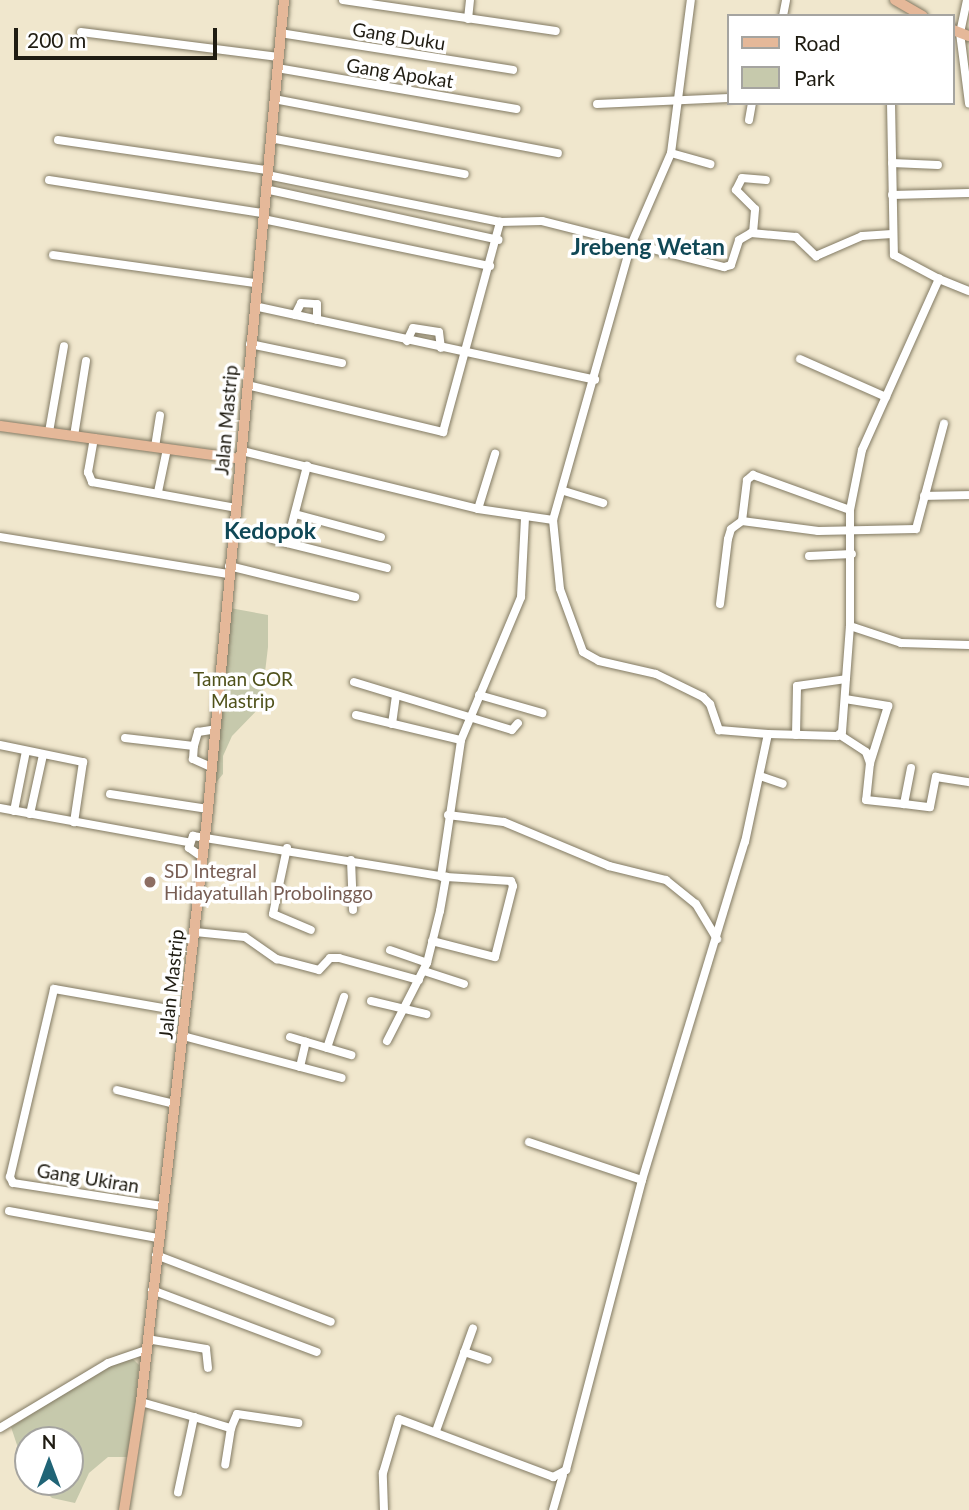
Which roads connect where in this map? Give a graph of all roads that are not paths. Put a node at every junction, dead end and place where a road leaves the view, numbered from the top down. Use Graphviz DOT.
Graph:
graph roads {
  1 [pos="284,0"];
  2 [pos="343,0"];
  3 [pos="470,0"];
  4 [pos="691,0"];
  5 [pos="895,0"];
  6 [pos="967,0"];
  7 [pos="392,4"];
  8 [pos="920,14"];
  9 [pos="468,19"];
  10 [pos="556,30"];
  11 [pos="80,32"];
  12 [pos="280,33"];
  13 [pos="961,33"];
  14 [pos="277,63"];
  15 [pos="513,69"];
  16 [pos="678,97"];
  17 [pos="727,98"];
  18 [pos="274,99"];
  19 [pos="969,103"];
  20 [pos="597,104"];
  21 [pos="752,105"];
  22 [pos="891,105"];
  23 [pos="517,109"];
  24 [pos="749,120"];
  25 [pos="270,138"];
  26 [pos="58,140"];
  27 [pos="558,153"];
  28 [pos="671,153"];
  29 [pos="892,163"];
  30 [pos="710,164"];
  31 [pos="938,165"];
  32 [pos="267,172"];
  33 [pos="465,174"];
  34 [pos="48,180"];
  35 [pos="766,180"];
  36 [pos="265,190"];
  37 [pos="969,193"];
  38 [pos="892,195"];
  39 [pos="263,216"];
  40 [pos="500,222"];
  41 [pos="753,233"];
  42 [pos="892,234"];
  43 [pos="498,240"];
  44 [pos="631,245"];
  45 [pos="53,255"];
  46 [pos="490,266"];
  47 [pos="939,279"];
  48 [pos="256,283"];
  49 [pos="969,291"];
  50 [pos="254,306"];
  51 [pos="295,315"];
  52 [pos="317,320"];
  53 [pos="407,341"];
  54 [pos="250,344"];
  55 [pos="64,345"];
  56 [pos="441,348"];
  57 [pos="465,353"];
  58 [pos="800,359"];
  59 [pos="86,361"];
  60 [pos="342,363"];
  61 [pos="595,380"];
  62 [pos="247,386"];
  63 [pos="886,397"];
  64 [pos="160,415"];
  65 [pos="944,424"];
  66 [pos="0,426"];
  67 [pos="49,432"];
  68 [pos="74,436"];
  69 [pos="94,439"];
  70 [pos="155,447"];
  71 [pos="167,449"];
  72 [pos="242,454"];
  73 [pos="495,454"];
  74 [pos="307,466"];
  75 [pos="564,491"];
  76 [pos="158,492"];
  77 [pos="969,495"];
  78 [pos="924,496"];
  79 [pos="603,503"];
  80 [pos="236,508"];
  81 [pos="478,509"];
  82 [pos="850,510"];
  83 [pos="295,514"];
  84 [pos="525,518"];
  85 [pos="549,520"];
  86 [pos="742,521"];
  87 [pos="852,531"];
  88 [pos="0,537"];
  89 [pos="381,537"];
  90 [pos="272,539"];
  91 [pos="287,543"];
  92 [pos="852,555"];
  93 [pos="809,556"];
  94 [pos="387,568"];
  95 [pos="228,570"];
  96 [pos="355,597"];
  97 [pos="720,604"];
  98 [pos="850,626"];
  99 [pos="969,645"];
  100 [pos="846,679"];
  101 [pos="354,681"];
  102 [pos="396,695"];
  103 [pos="479,695"];
  104 [pos="845,699"];
  105 [pos="542,713"];
  106 [pos="356,715"];
  107 [pos="470,716"];
  108 [pos="518,723"];
  109 [pos="392,724"];
  110 [pos="216,729"];
  111 [pos="768,734"];
  112 [pos="796,734"];
  113 [pos="840,735"];
  114 [pos="125,738"];
  115 [pos="461,740"];
  116 [pos="0,745"];
  117 [pos="194,746"];
  118 [pos="26,751"];
  119 [pos="43,755"];
  120 [pos="870,763"];
  121 [pos="211,767"];
  122 [pos="911,768"];
  123 [pos="760,776"];
  124 [pos="969,782"];
  125 [pos="783,784"];
  126 [pos="110,794"];
  127 [pos="904,804"];
  128 [pos="0,808"];
  129 [pos="208,809"];
  130 [pos="14,811"];
  131 [pos="30,814"];
  132 [pos="449,815"];
  133 [pos="74,822"];
  134 [pos="204,837"];
  135 [pos="188,842"];
  136 [pos="287,848"];
  137 [pos="202,857"];
  138 [pos="351,860"];
  139 [pos="443,877"];
  140 [pos="353,910"];
  141 [pos="312,930"];
  142 [pos="195,932"];
  143 [pos="717,939"];
  144 [pos="432,941"];
  145 [pos="390,950"];
  146 [pos="425,967"];
  147 [pos="419,980"];
  148 [pos="464,984"];
  149 [pos="344,997"];
  150 [pos="371,1001"];
  151 [pos="402,1007"];
  152 [pos="186,1012"];
  153 [pos="426,1014"];
  154 [pos="183,1035"];
  155 [pos="290,1037"];
  156 [pos="387,1041"];
  157 [pos="306,1042"];
  158 [pos="327,1048"];
  159 [pos="351,1055"];
  160 [pos="300,1067"];
  161 [pos="342,1078"];
  162 [pos="117,1090"];
  163 [pos="175,1104"];
  164 [pos="529,1142"];
  165 [pos="642,1180"];
  166 [pos="162,1206"];
  167 [pos="9,1211"];
  168 [pos="158,1238"];
  169 [pos="156,1255"];
  170 [pos="152,1290"];
  171 [pos="331,1322"];
  172 [pos="473,1328"];
  173 [pos="147,1339"];
  174 [pos="146,1350"];
  175 [pos="317,1352"];
  176 [pos="464,1352"];
  177 [pos="488,1360"];
  178 [pos="208,1368"];
  179 [pos="141,1402"];
  180 [pos="194,1418"];
  181 [pos="298,1423"];
  182 [pos="0,1428"];
  183 [pos="231,1429"];
  184 [pos="436,1431"];
  185 [pos="225,1465"];
  186 [pos="563,1475"];
  187 [pos="178,1492"];
  188 [pos="124,1510"];
  189 [pos="384,1510"];
  190 [pos="553,1510"];
  1 -- 12 [label="main road, Jalan Mastrip"];
  2 -- 7 [label="street"];
  3 -- 9 [label="street"];
  4 -- 16 [label="street"];
  5 -- 8 [label="main road"];
  6 -- 13 [label="street"];
  7 -- 9 [label="street"];
  9 -- 10 [label="street"];
  11 -- 14 [label="street, Gang Apokat"];
  12 -- 14 [label="main road, Jalan Mastrip"];
  12 -- 15 [label="street, Gang Duku"];
  13 -- 19 [label="street"];
  14 -- 18 [label="main road, Jalan Mastrip"];
  14 -- 23 [label="street, Gang Apokat"];
  16 -- 17 [label="street"];
  16 -- 20 [label="street"];
  16 -- 28 [label="street"];
  18 -- 25 [label="main road, Jalan Mastrip"];
  18 -- 27 [label="street"];
  21 -- 24 [label="street"];
  22 -- 29 [label="street"];
  25 -- 32 [label="main road, Jalan Mastrip"];
  25 -- 33 [label="street"];
  26 -- 32 [label="street"];
  28 -- 30 [label="street"];
  28 -- 44 [label="street"];
  29 -- 31 [label="street"];
  29 -- 38 [label="street"];
  32 -- 36 [label="main road, Jalan Mastrip"];
  32 -- 40 [label="street"];
  34 -- 39 [label="street"];
  35 -- 41 [label="street"];
  36 -- 39 [label="main road, Jalan Mastrip"];
  36 -- 43 [label="street"];
  37 -- 38 [label="street"];
  38 -- 42 [label="street"];
  39 -- 46 [label="street"];
  39 -- 48 [label="main road, Jalan Mastrip"];
  40 -- 43 [label="street"];
  40 -- 44 [label="street"];
  41 -- 42 [label="street"];
  41 -- 44 [label="street"];
  42 -- 47 [label="street"];
  43 -- 46 [label="street"];
  44 -- 61 [label="street"];
  45 -- 48 [label="street"];
  46 -- 57 [label="street"];
  47 -- 49 [label="street"];
  47 -- 63 [label="street"];
  48 -- 50 [label="main road, Jalan Mastrip"];
  50 -- 51 [label="street"];
  50 -- 54 [label="main road, Jalan Mastrip"];
  51 -- 52 [label="street"];
  51 -- 52 [label="street"];
  52 -- 53 [label="street"];
  53 -- 56 [label="street"];
  53 -- 56 [label="street"];
  54 -- 60 [label="street"];
  54 -- 62 [label="main road, Jalan Mastrip"];
  55 -- 67 [label="street"];
  56 -- 57 [label="street"];
  57 -- 61 [label="street"];
  57 -- 62 [label="street"];
  58 -- 63 [label="street"];
  59 -- 68 [label="street"];
  61 -- 75 [label="street"];
  62 -- 72 [label="main road, Jalan Mastrip"];
  63 -- 82 [label="street"];
  64 -- 70 [label="street"];
  65 -- 78 [label="street"];
  66 -- 67 [label="main road"];
  67 -- 68 [label="main road"];
  68 -- 69 [label="main road"];
  69 -- 70 [label="main road"];
  69 -- 76 [label="street"];
  70 -- 71 [label="main road"];
  71 -- 72 [label="main road"];
  71 -- 76 [label="street"];
  72 -- 74 [label="street"];
  72 -- 80 [label="main road, Jalan Mastrip"];
  73 -- 81 [label="street"];
  74 -- 81 [label="street"];
  74 -- 83 [label="street"];
  75 -- 79 [label="street"];
  75 -- 85 [label="street"];
  76 -- 80 [label="street"];
  77 -- 78 [label="street"];
  78 -- 87 [label="street"];
  80 -- 95 [label="main road, Jalan Mastrip"];
  81 -- 84 [label="street"];
  82 -- 86 [label="street"];
  82 -- 87 [label="street"];
  83 -- 89 [label="street"];
  83 -- 91 [label="street"];
  84 -- 85 [label="street"];
  84 -- 103 [label="street"];
  85 -- 111 [label="street"];
  86 -- 87 [label="street"];
  86 -- 97 [label="street"];
  87 -- 92 [label="street"];
  88 -- 95 [label="street"];
  90 -- 91 [label="street"];
  91 -- 94 [label="street"];
  92 -- 93 [label="street"];
  92 -- 98 [label="street"];
  95 -- 96 [label="street"];
  95 -- 110 [label="main road, Jalan Mastrip"];
  98 -- 99 [label="street"];
  98 -- 100 [label="street"];
  100 -- 104 [label="street"];
  100 -- 112 [label="street"];
  101 -- 102 [label="street"];
  102 -- 107 [label="street"];
  102 -- 109 [label="street"];
  103 -- 105 [label="street"];
  103 -- 107 [label="street"];
  104 -- 113 [label="street"];
  104 -- 120 [label="street"];
  106 -- 109 [label="street"];
  107 -- 108 [label="street"];
  107 -- 115 [label="street"];
  109 -- 115 [label="street"];
  110 -- 117 [label="street"];
  110 -- 121 [label="main road, Jalan Mastrip"];
  111 -- 112 [label="street"];
  111 -- 123 [label="street"];
  112 -- 113 [label="street"];
  113 -- 120 [label="street"];
  114 -- 117 [label="street"];
  115 -- 132 [label="street"];
  116 -- 118 [label="street"];
  117 -- 121 [label="street"];
  118 -- 119 [label="street"];
  118 -- 130 [label="street"];
  119 -- 131 [label="street"];
  119 -- 133 [label="street"];
  120 -- 127 [label="street"];
  121 -- 129 [label="main road, Jalan Mastrip"];
  122 -- 127 [label="street"];
  123 -- 125 [label="street"];
  123 -- 143 [label="street"];
  124 -- 127 [label="street"];
  126 -- 129 [label="street"];
  128 -- 130 [label="street"];
  129 -- 134 [label="main road, Jalan Mastrip"];
  130 -- 131 [label="street"];
  131 -- 133 [label="street"];
  132 -- 139 [label="street"];
  132 -- 143 [label="street"];
  133 -- 135 [label="street"];
  134 -- 135 [label="street"];
  134 -- 136 [label="street"];
  134 -- 137 [label="main road, Jalan Mastrip"];
  135 -- 137 [label="street"];
  136 -- 138 [label="street"];
  136 -- 141 [label="street"];
  137 -- 142 [label="main road, Jalan Mastrip"];
  138 -- 139 [label="street"];
  138 -- 140 [label="street"];
  139 -- 144 [label="street"];
  139 -- 144 [label="street"];
  142 -- 147 [label="street"];
  142 -- 152 [label="main road, Jalan Mastrip"];
  143 -- 165 [label="street"];
  144 -- 146 [label="street"];
  145 -- 146 [label="street"];
  146 -- 147 [label="street"];
  146 -- 148 [label="street"];
  147 -- 151 [label="street"];
  149 -- 158 [label="street"];
  150 -- 151 [label="street"];
  151 -- 153 [label="street"];
  151 -- 156 [label="street"];
  152 -- 154 [label="main road, Jalan Mastrip"];
  152 -- 166 [label="street, Gang Ukiran"];
  154 -- 160 [label="street"];
  154 -- 163 [label="main road, Jalan Mastrip"];
  155 -- 157 [label="street"];
  157 -- 158 [label="street"];
  157 -- 160 [label="street"];
  158 -- 159 [label="street"];
  160 -- 161 [label="street"];
  162 -- 163 [label="street"];
  163 -- 166 [label="main road, Jalan Mastrip"];
  164 -- 165 [label="street"];
  165 -- 186 [label="street"];
  166 -- 168 [label="main road, Jalan Mastrip"];
  167 -- 168 [label="street"];
  168 -- 169 [label="main road, Jalan Mastrip"];
  169 -- 170 [label="main road, Jalan Mastrip"];
  169 -- 171 [label="street"];
  170 -- 173 [label="main road, Jalan Mastrip"];
  170 -- 175 [label="street"];
  172 -- 176 [label="street"];
  173 -- 174 [label="main road, Jalan Mastrip"];
  173 -- 178 [label="street"];
  174 -- 179 [label="main road, Jalan Mastrip"];
  174 -- 182 [label="street"];
  176 -- 177 [label="street"];
  176 -- 184 [label="street"];
  179 -- 180 [label="street"];
  179 -- 188 [label="main road, Jalan Mastrip"];
  180 -- 183 [label="street"];
  180 -- 187 [label="street"];
  181 -- 183 [label="street"];
  183 -- 185 [label="street"];
  184 -- 186 [label="street"];
  184 -- 189 [label="street"];
  186 -- 190 [label="street"];
}
